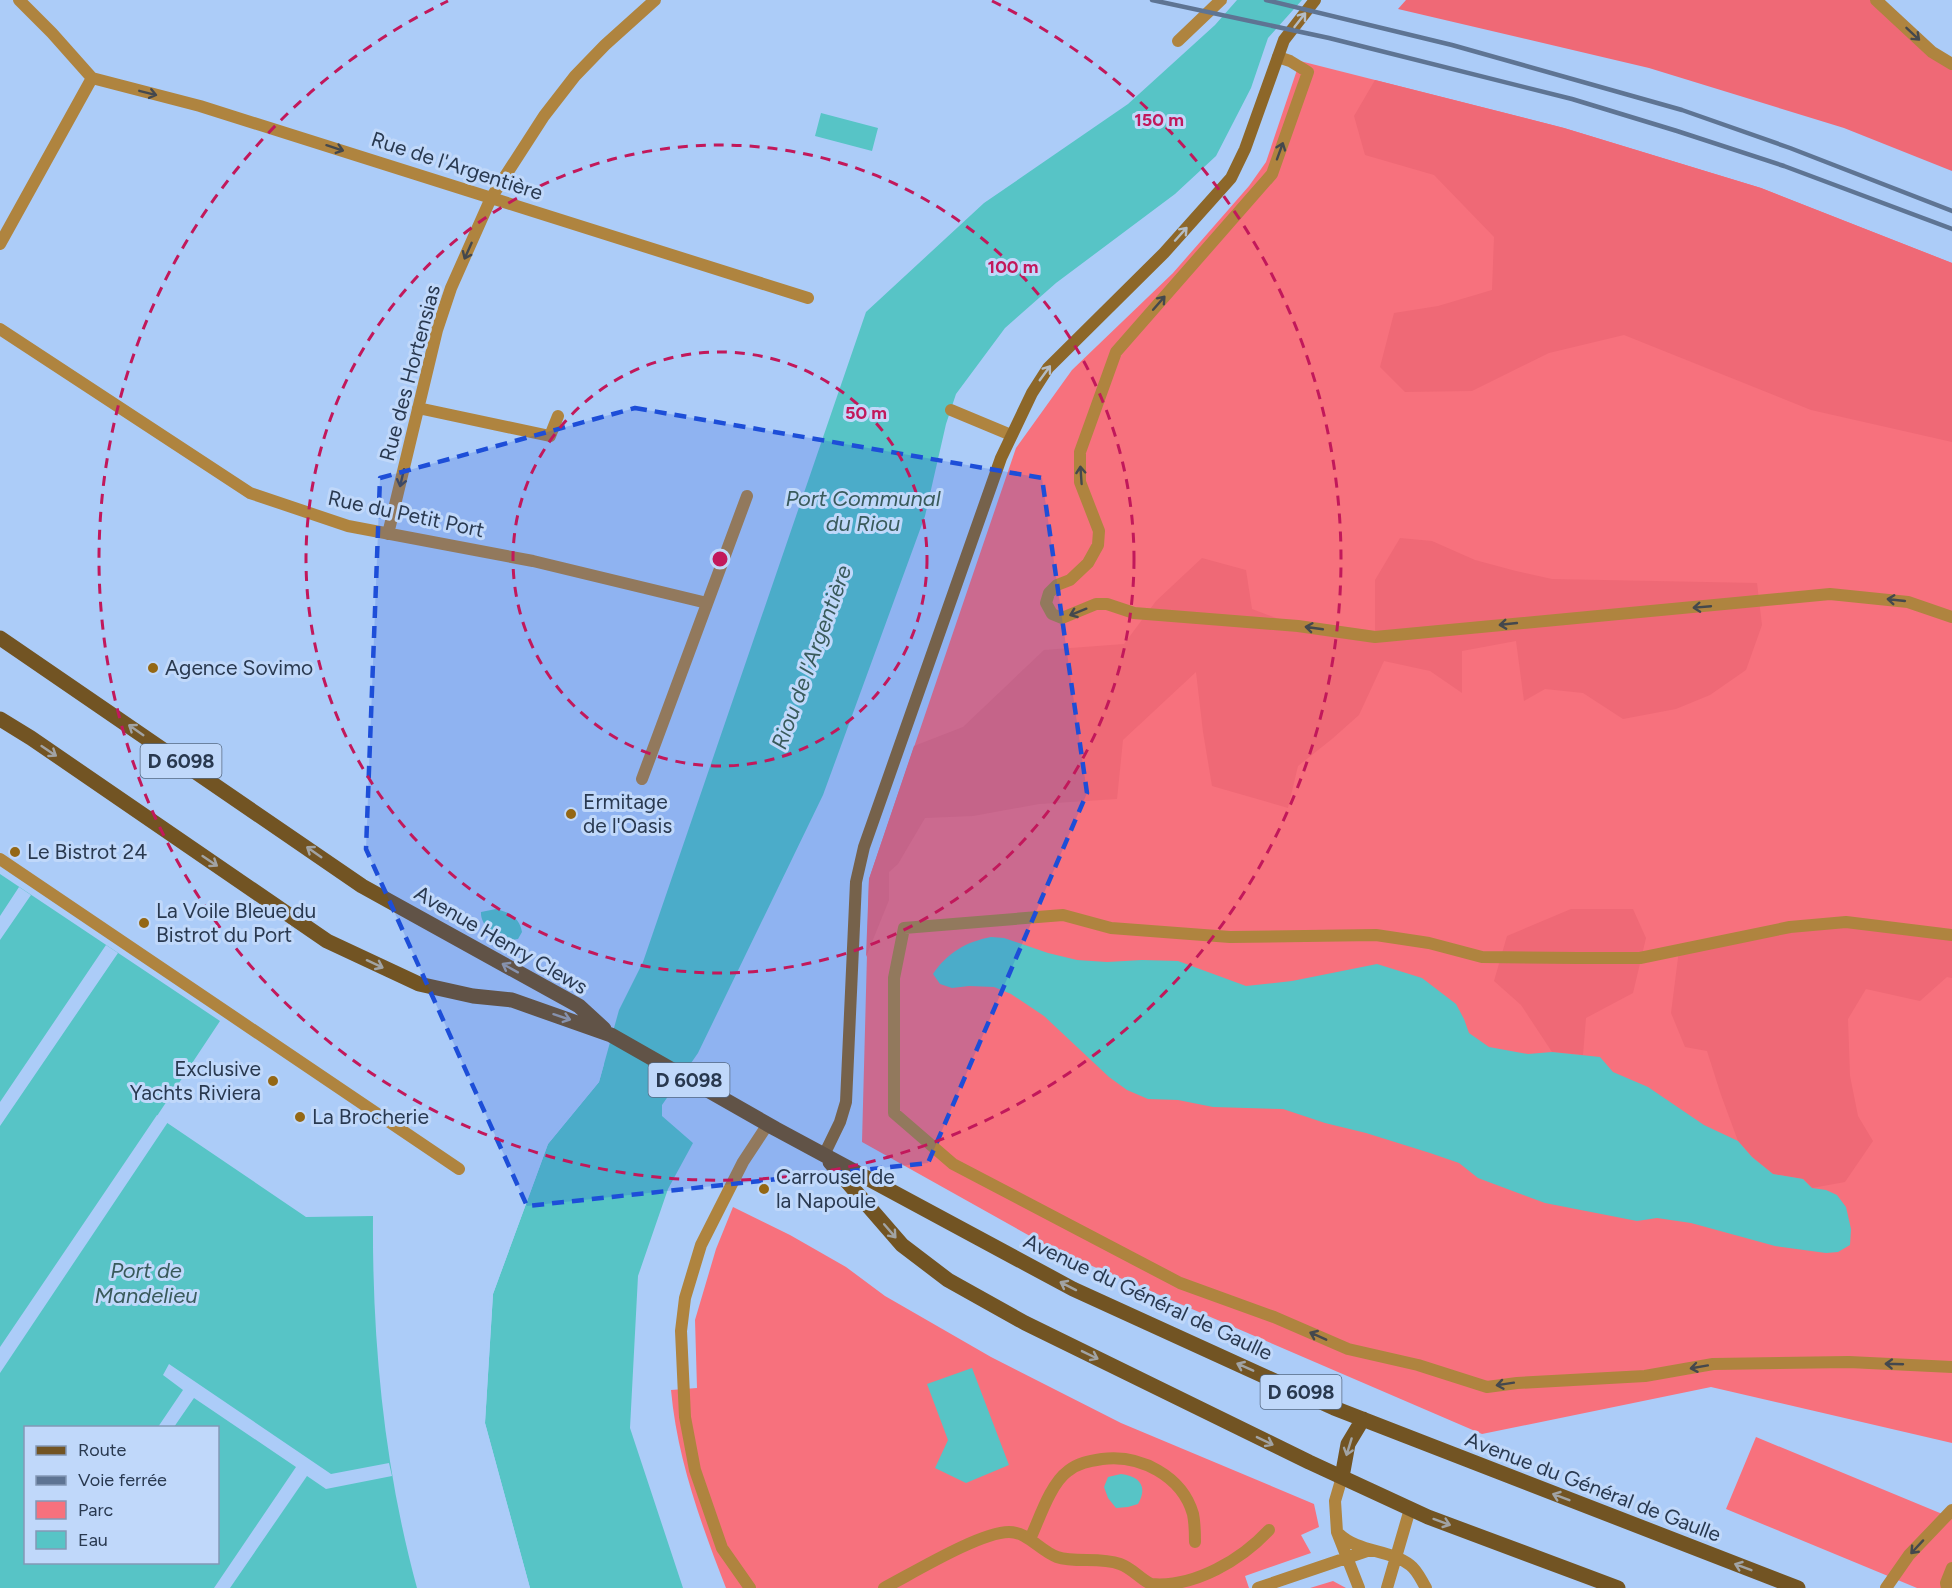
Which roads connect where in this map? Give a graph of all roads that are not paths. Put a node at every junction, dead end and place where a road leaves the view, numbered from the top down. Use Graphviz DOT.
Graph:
graph roads {
  1 [pos="19,0"];
  2 [pos="655,0"];
  3 [pos="1221,0"];
  4 [pos="1315,0"];
  5 [pos="1876,0"];
  6 [pos="1178,41"];
  7 [pos="1278,57"];
  8 [pos="1952,64"];
  9 [pos="92,78"];
  10 [pos="491,198"];
  11 [pos="0,244"];
  12 [pos="808,297"];
  13 [pos="0,329"];
  14 [pos="418,408"];
  15 [pos="951,411"];
  16 [pos="558,416"];
  17 [pos="1014,430"];
  18 [pos="747,496"];
  19 [pos="388,534"];
  20 [pos="707,603"];
  21 [pos="1952,617"];
  22 [pos="0,638"];
  23 [pos="0,719"];
  24 [pos="642,779"];
  25 [pos="0,859"];
  26 [pos="1952,935"];
  27 [pos="611,1035"];
  28 [pos="768,1124"];
  29 [pos="824,1155"];
  30 [pos="459,1169"];
  31 [pos="1952,1367"];
  32 [pos="1363,1419"];
  33 [pos="1342,1477"];
  34 [pos="1410,1509"];
  35 [pos="1952,1510"];
  36 [pos="1269,1530"];
  37 [pos="1337,1532"];
  38 [pos="1030,1539"];
  39 [pos="1195,1542"];
  40 [pos="1370,1550"];
  41 [pos="1347,1558"];
  42 [pos="1395,1558"];
  43 [pos="1952,1568"];
  44 [pos="750,1588"];
  45 [pos="885,1588"];
  46 [pos="1258,1588"];
  47 [pos="1359,1588"];
  48 [pos="1387,1588"];
  49 [pos="1426,1588"];
  50 [pos="1618,1588"];
  51 [pos="1798,1588"];
  52 [pos="1886,1588"];
  53 [pos="1947,1588"];
  1 -- 9 [label="street"];
  2 -- 10 [label="street, Rue des Hortensias"];
  3 -- 6 [label="street"];
  7 -- 4 [label="street, one-way"];
  5 -- 8 [label="street, one-way"];
  17 -- 7 [label="street, one-way"];
  21 -- 7 [label="street, one-way"];
  9 -- 10 [label="street, Rue de l'Argentière, one-way"];
  9 -- 11 [label="street"];
  10 -- 12 [label="street, Rue de l'Argentière"];
  10 -- 14 [label="street, Rue des Hortensias, one-way"];
  13 -- 19 [label="street, Rue du Petit Port"];
  14 -- 16 [label="street"];
  14 -- 19 [label="street, Rue des Hortensias, one-way"];
  15 -- 17 [label="street"];
  17 -- 29 [label="street"];
  18 -- 20 [label="street"];
  19 -- 20 [label="street, Rue du Petit Port"];
  20 -- 24 [label="street"];
  27 -- 22 [label="main road, Avenue Henry Clews / D 6098, one-way"];
  23 -- 27 [label="main road, Avenue Henry Clews / D 6098, one-way"];
  25 -- 30 [label="street"];
  31 -- 26 [label="street, one-way"];
  27 -- 28 [label="main road, Avenue du Général de Gaulle / D 6098"];
  28 -- 29 [label="main road, Avenue du Général de Gaulle / D 6098"];
  28 -- 44 [label="street"];
  32 -- 29 [label="main road, Avenue du Général de Gaulle / D 6098, one-way"];
  29 -- 33 [label="main road, Avenue du Général de Gaulle / D 6098, one-way"];
  32 -- 33 [label="main road, one-way"];
  51 -- 32 [label="main road, Avenue du Général de Gaulle / D 6098, one-way"];
  33 -- 34 [label="main road, Avenue du Général de Gaulle / D 6098"];
  33 -- 37 [label="street"];
  34 -- 42 [label="street"];
  34 -- 50 [label="main road, Avenue du Général de Gaulle / D 6098, one-way"];
  35 -- 52 [label="street, one-way"];
  36 -- 38 [label="street"];
  37 -- 40 [label="street"];
  37 -- 41 [label="street"];
  38 -- 39 [label="street"];
  38 -- 45 [label="street"];
  40 -- 41 [label="street"];
  40 -- 42 [label="street"];
  41 -- 46 [label="street"];
  41 -- 47 [label="street"];
  42 -- 48 [label="street"];
  42 -- 49 [label="street"];
  43 -- 53 [label="street"];
}
